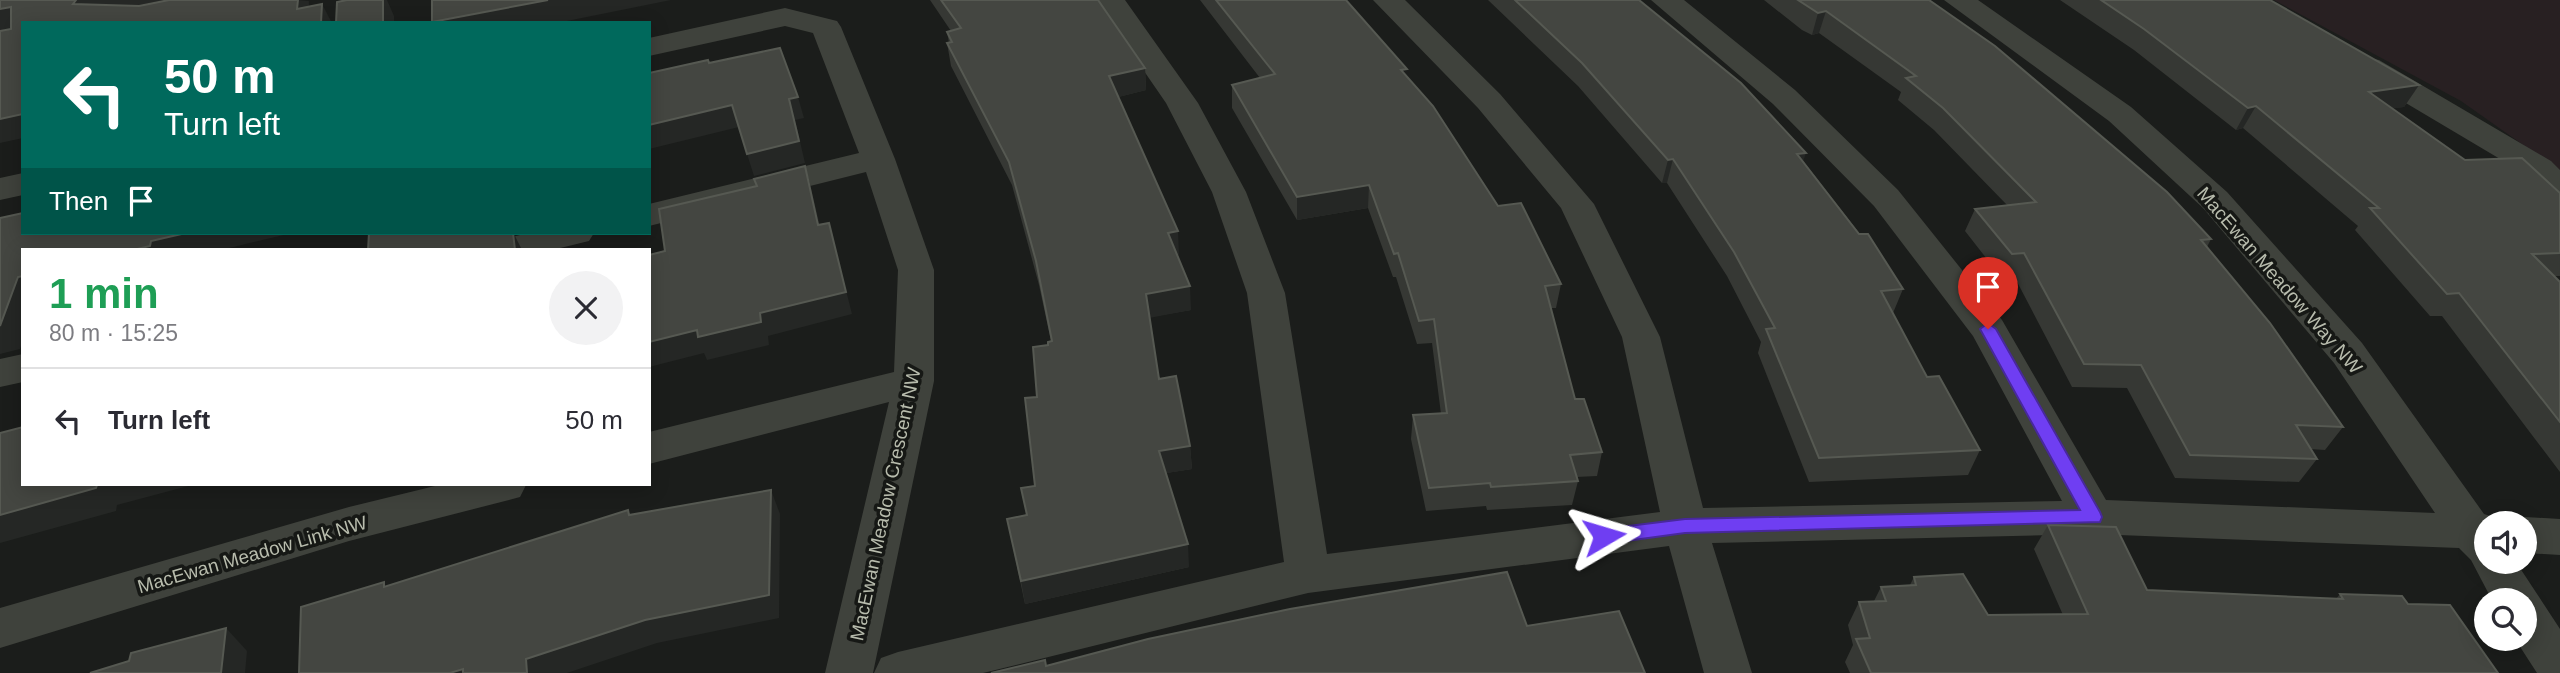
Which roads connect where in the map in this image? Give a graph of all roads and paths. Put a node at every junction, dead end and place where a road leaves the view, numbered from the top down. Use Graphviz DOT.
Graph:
graph roads {
  1 [pos="1110,0"];
  2 [pos="1388,0"];
  3 [pos="1666,0"];
  4 [pos="1959,0"];
  5 [pos="651,47"];
  6 [pos="2340,52"];
  7 [pos="878,159"];
  8 [pos="21,184"];
  9 [pos="0,189"];
  10 [pos="2560,190"];
  11 [pos="651,215"];
  12 [pos="568,235"];
  13 [pos="513,248"];
  14 [pos="21,368"];
  15 [pos="0,373"];
  16 [pos="914,381"];
  17 [pos="651,447"];
  18 [pos="501,486"];
  19 [pos="2093,517"];
  20 [pos="1685,526"];
  21 [pos="2474,531"];
  22 [pos="2537,536"];
  23 [pos="2560,537"];
  24 [pos="2474,544"];
  25 [pos="1308,575"];
  26 [pos="0,628"];
  27 [pos="2537,633"];
  28 [pos="2560,669"];
  29 [pos="849,673"];
  30 [pos="898,673"];
  31 [pos="1728,673"];
  1 -- 25 [label="street"];
  2 -- 20 [label="street"];
  3 -- 19 [label="street"];
  4 -- 21 [label="street, MacEwan Meadow Way NW"];
  5 -- 7 [label="street, MacEwan Meadow Crescent NW"];
  6 -- 10 [label="street"];
  7 -- 11 [label="street"];
  7 -- 16 [label="street, MacEwan Meadow Crescent NW"];
  8 -- 9 [label="street"];
  12 -- 13 [label="street"];
  14 -- 15 [label="street"];
  16 -- 17 [label="street"];
  16 -- 29 [label="street, MacEwan Meadow Crescent NW"];
  18 -- 26 [label="street, MacEwan Meadow Link NW"];
  19 -- 20 [label="street"];
  19 -- 24 [label="street"];
  20 -- 25 [label="street"];
  20 -- 31 [label="street"];
  22 -- 23 [label="street"];
  25 -- 30 [label="street"];
  27 -- 28 [label="street"];
}
